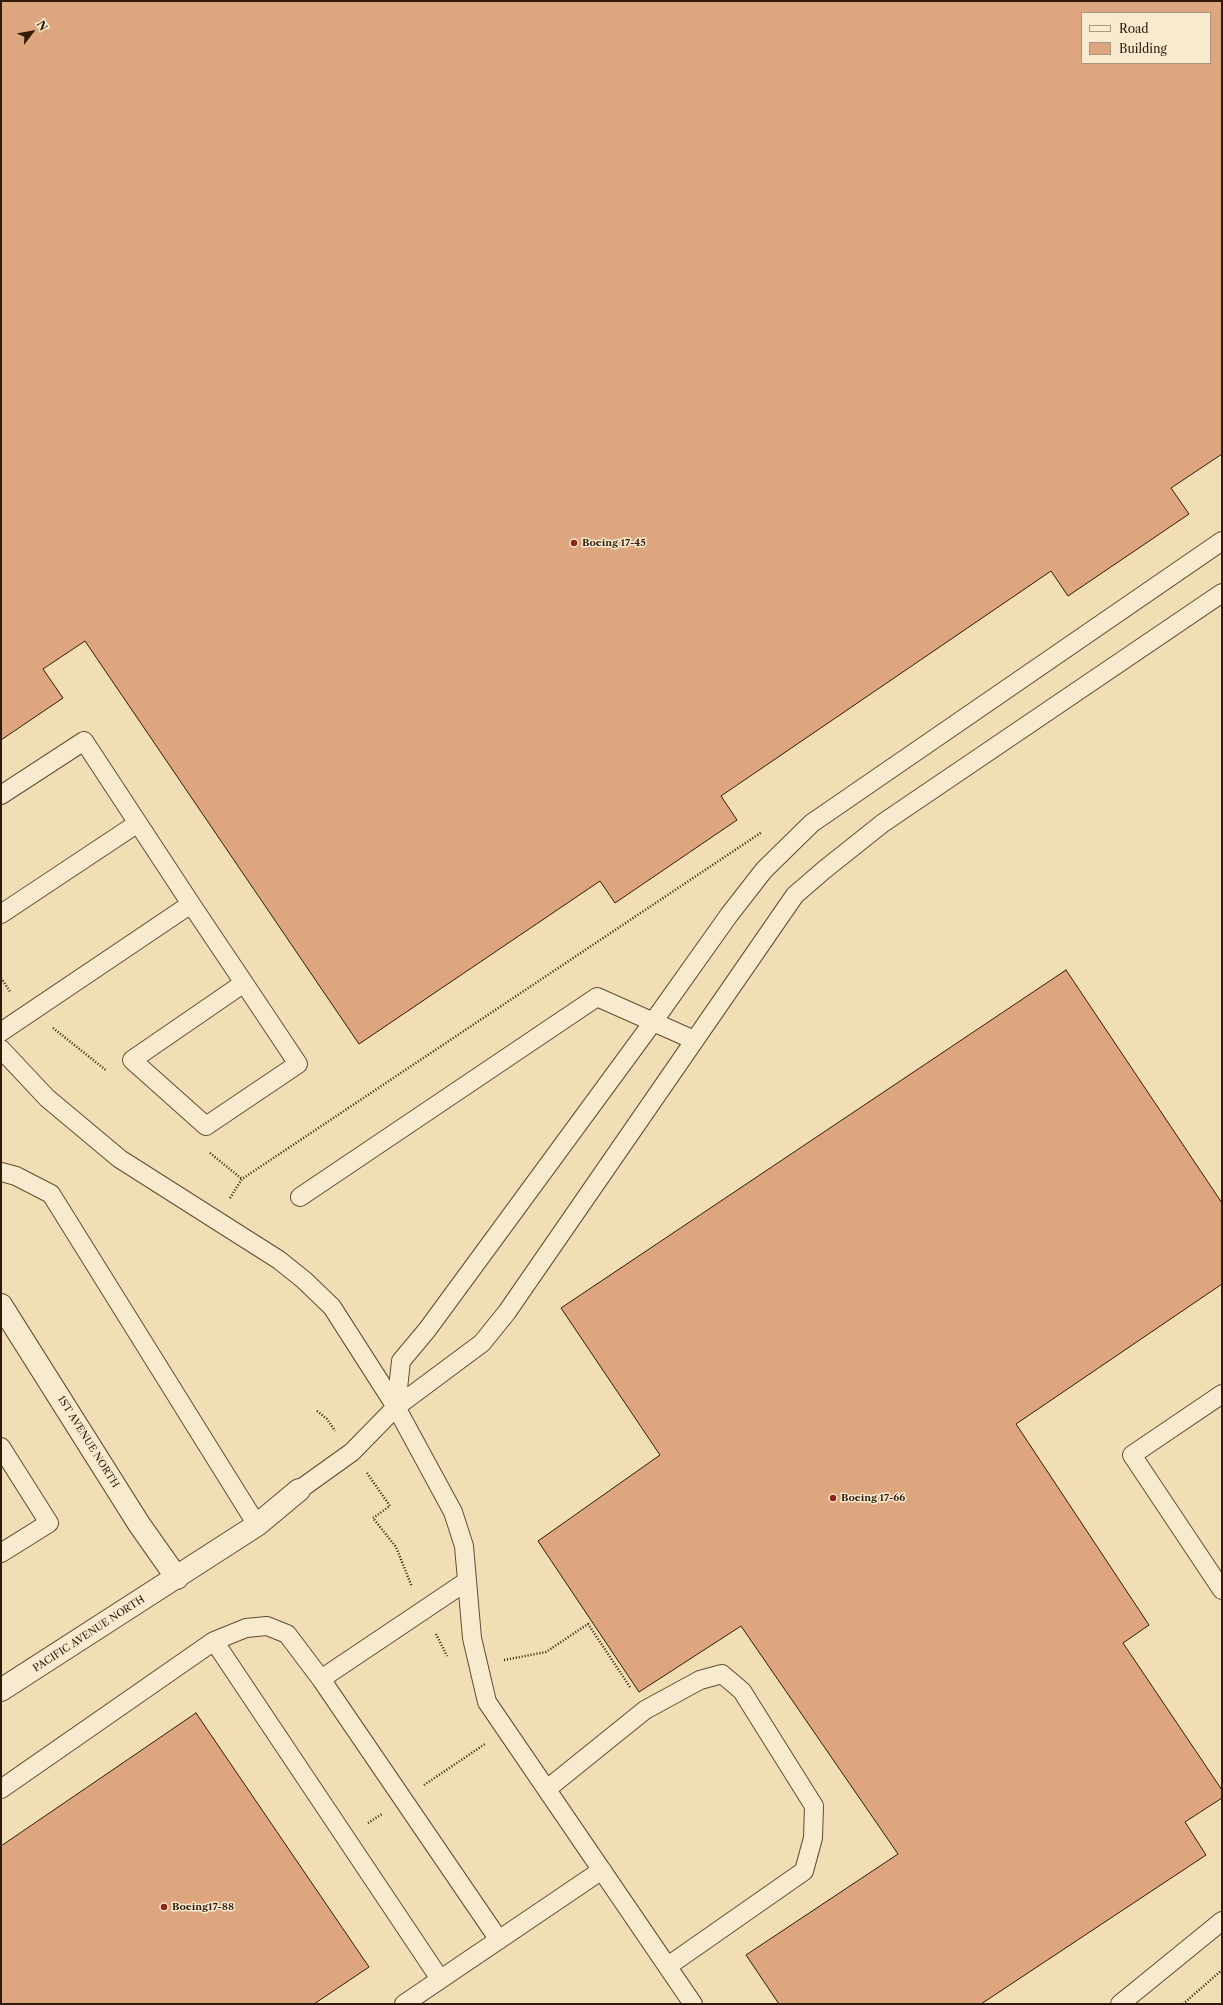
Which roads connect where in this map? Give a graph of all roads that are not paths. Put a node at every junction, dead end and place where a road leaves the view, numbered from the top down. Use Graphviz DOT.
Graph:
graph roads {
  1 [pos="1222,541"];
  2 [pos="1222,594"];
  3 [pos="1,795"];
  4 [pos="138,823"];
  5 [pos="191,904"];
  6 [pos="1,914"];
  7 [pos="244,983"];
  8 [pos="653,1022"];
  9 [pos="1,1032"];
  10 [pos="694,1040"];
  11 [pos="1,1049"];
  12 [pos="1,1172"];
  13 [pos="300,1197"];
  14 [pos="1,1305"];
  15 [pos="1222,1394"];
  16 [pos="396,1407"];
  17 [pos="1,1447"];
  18 [pos="299,1490"];
  19 [pos="257,1525"];
  20 [pos="1,1553"];
  21 [pos="177,1578"];
  22 [pos="467,1581"];
  23 [pos="1222,1590"];
  24 [pos="214,1641"];
  25 [pos="321,1679"];
  26 [pos="1,1690"];
  27 [pos="1,1789"];
  28 [pos="547,1789"];
  29 [pos="602,1870"];
  30 [pos="1222,1921"];
  31 [pos="499,1940"];
  32 [pos="668,1966"];
  33 [pos="440,1979"];
  34 [pos="404,2004"];
  35 [pos="693,2004"];
  36 [pos="1120,2004"];
  1 -- 8 [label="lane"];
  2 -- 10 [label="lane"];
  3 -- 4 [label="lane"];
  4 -- 5 [label="lane"];
  4 -- 6 [label="lane"];
  5 -- 7 [label="lane"];
  5 -- 9 [label="lane"];
  7 -- 7 [label="lane"];
  8 -- 10 [label="lane"];
  8 -- 13 [label="lane"];
  8 -- 16 [label="lane"];
  10 -- 16 [label="lane"];
  11 -- 16 [label="lane"];
  12 -- 19 [label="lane"];
  14 -- 21 [label="street, 1ST AVENUE NORTH"];
  15 -- 23 [label="lane"];
  16 -- 18 [label="lane"];
  16 -- 22 [label="lane"];
  17 -- 20 [label="lane"];
  18 -- 19 [label="street, PACIFIC AVENUE NORTH"];
  19 -- 21 [label="street, PACIFIC AVENUE NORTH"];
  21 -- 26 [label="street, PACIFIC AVENUE NORTH"];
  22 -- 25 [label="lane"];
  22 -- 28 [label="lane"];
  24 -- 25 [label="lane"];
  24 -- 27 [label="lane"];
  24 -- 33 [label="lane"];
  25 -- 31 [label="lane"];
  28 -- 29 [label="lane"];
  28 -- 32 [label="lane"];
  29 -- 31 [label="lane"];
  29 -- 32 [label="lane"];
  30 -- 36 [label="lane"];
  31 -- 33 [label="lane"];
  32 -- 35 [label="lane"];
  33 -- 34 [label="lane"];
}
